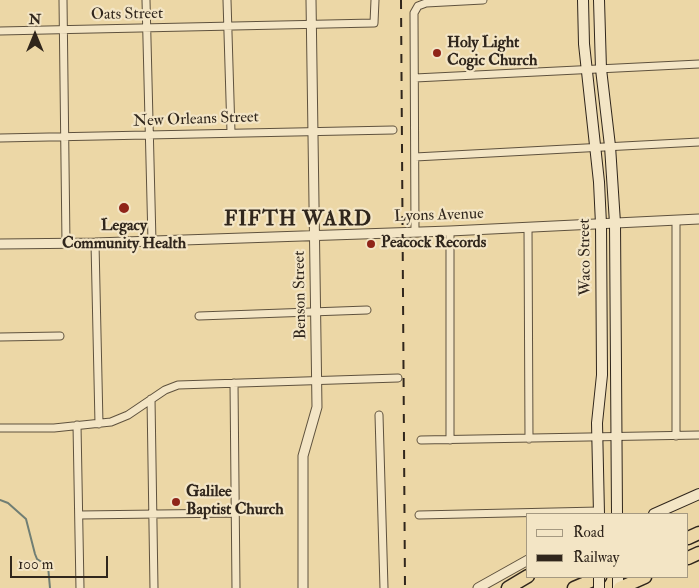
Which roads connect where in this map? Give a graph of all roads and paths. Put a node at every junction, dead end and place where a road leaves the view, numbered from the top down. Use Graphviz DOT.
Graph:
graph roads {
  1 [pos="63,0"];
  2 [pos="146,0"];
  3 [pos="227,0"];
  4 [pos="311,0"];
  5 [pos="375,0"];
  6 [pos="482,0"];
  7 [pos="583,0"];
  8 [pos="599,0"];
  9 [pos="311,24"];
  10 [pos="228,26"];
  11 [pos="146,28"];
  12 [pos="64,30"];
  13 [pos="0,31"];
  14 [pos="699,64"];
  15 [pos="586,69"];
  16 [pos="601,69"];
  17 [pos="416,78"];
  18 [pos="394,130"];
  19 [pos="313,131"];
  20 [pos="231,132"];
  21 [pos="148,134"];
  22 [pos="64,136"];
  23 [pos="0,138"];
  24 [pos="699,142"];
  25 [pos="610,146"];
  26 [pos="596,147"];
  27 [pos="415,157"];
  28 [pos="699,219"];
  29 [pos="676,220"];
  30 [pos="615,223"];
  31 [pos="601,224"];
  32 [pos="528,227"];
  33 [pos="450,231"];
  34 [pos="414,232"];
  35 [pos="315,236"];
  36 [pos="152,241"];
  37 [pos="66,243"];
  38 [pos="95,243"];
  39 [pos="0,244"];
  40 [pos="367,310"];
  41 [pos="316,312"];
  42 [pos="199,316"];
  43 [pos="602,329"];
  44 [pos="615,329"];
  45 [pos="60,336"];
  46 [pos="0,338"];
  47 [pos="398,378"];
  48 [pos="317,381"];
  49 [pos="234,383"];
  50 [pos="151,399"];
  51 [pos="379,415"];
  52 [pos="99,424"];
  53 [pos="77,425"];
  54 [pos="0,428"];
  55 [pos="699,435"];
  56 [pos="676,436"];
  57 [pos="616,437"];
  58 [pos="597,438"];
  59 [pos="529,439"];
  60 [pos="421,440"];
  61 [pos="450,440"];
  62 [pos="699,494"];
  63 [pos="154,513"];
  64 [pos="236,513"];
  65 [pos="526,513"];
  66 [pos="599,513"];
  67 [pos="617,513"];
  68 [pos="656,513"];
  69 [pos="419,514"];
  70 [pos="80,515"];
  71 [pos="526,561"];
  72 [pos="526,577"];
  73 [pos="597,578"];
  74 [pos="643,578"];
  75 [pos="80,588"];
  76 [pos="154,588"];
  77 [pos="236,588"];
  78 [pos="303,588"];
  79 [pos="384,588"];
  80 [pos="478,588"];
  81 [pos="508,588"];
  82 [pos="574,588"];
  83 [pos="619,588"];
  1 -- 12 [label="street"];
  2 -- 11 [label="street"];
  3 -- 10 [label="street"];
  4 -- 9 [label="street, Benson Street"];
  5 -- 9 [label="street, Oats Street"];
  6 -- 17 [label="street"];
  7 -- 15 [label="main road, Waco Street"];
  8 -- 16 [label="main road, Waco Street"];
  9 -- 10 [label="street, Oats Street"];
  9 -- 19 [label="street, Benson Street"];
  10 -- 11 [label="street, Oats Street"];
  10 -- 20 [label="street"];
  11 -- 12 [label="street, Oats Street"];
  11 -- 21 [label="street"];
  12 -- 13 [label="street, Oats Street"];
  12 -- 22 [label="street"];
  14 -- 16 [label="street"];
  15 -- 16 [label="street"];
  15 -- 17 [label="street"];
  15 -- 26 [label="main road, Waco Street"];
  16 -- 25 [label="main road, Waco Street"];
  17 -- 27 [label="street"];
  18 -- 19 [label="street, New Orleans Street"];
  19 -- 20 [label="street, New Orleans Street"];
  19 -- 35 [label="street, Benson Street"];
  20 -- 21 [label="street, New Orleans Street"];
  21 -- 22 [label="street, New Orleans Street"];
  21 -- 36 [label="street"];
  22 -- 23 [label="street, New Orleans Street"];
  22 -- 37 [label="street"];
  24 -- 25 [label="street"];
  25 -- 26 [label="street"];
  25 -- 30 [label="main road, Waco Street"];
  26 -- 27 [label="street"];
  26 -- 31 [label="main road, Waco Street"];
  27 -- 34 [label="street"];
  28 -- 29 [label="street, Lyons Avenue"];
  29 -- 30 [label="street, Lyons Avenue"];
  29 -- 56 [label="street"];
  30 -- 31 [label="street, Lyons Avenue"];
  30 -- 44 [label="main road, Waco Street"];
  31 -- 32 [label="street, Lyons Avenue"];
  31 -- 43 [label="main road, Waco Street"];
  32 -- 33 [label="street, Lyons Avenue"];
  32 -- 59 [label="street"];
  33 -- 34 [label="street, Lyons Avenue"];
  33 -- 61 [label="street"];
  34 -- 35 [label="street, Lyons Avenue"];
  35 -- 36 [label="street, Lyons Avenue"];
  35 -- 41 [label="street, Benson Street"];
  36 -- 38 [label="street, Lyons Avenue"];
  37 -- 38 [label="street, Lyons Avenue"];
  37 -- 39 [label="street, Lyons Avenue"];
  38 -- 52 [label="street"];
  40 -- 41 [label="street"];
  41 -- 42 [label="street"];
  41 -- 48 [label="street, Benson Street"];
  43 -- 44 [label="main road"];
  43 -- 58 [label="main road, Waco Street"];
  44 -- 57 [label="main road, Waco Street"];
  45 -- 46 [label="street"];
  47 -- 48 [label="street"];
  48 -- 49 [label="street"];
  48 -- 78 [label="street, Benson Street"];
  49 -- 50 [label="street"];
  49 -- 64 [label="street"];
  50 -- 52 [label="street"];
  50 -- 63 [label="street"];
  51 -- 79 [label="street"];
  52 -- 53 [label="street"];
  53 -- 54 [label="street"];
  53 -- 70 [label="street"];
  55 -- 56 [label="street"];
  56 -- 57 [label="street"];
  57 -- 58 [label="street"];
  57 -- 67 [label="main road, Waco Street"];
  58 -- 59 [label="street"];
  58 -- 66 [label="main road, Waco Street"];
  59 -- 61 [label="street"];
  60 -- 61 [label="street"];
  62 -- 68 [label="main road"];
  63 -- 64 [label="street"];
  63 -- 70 [label="street"];
  63 -- 76 [label="street"];
  64 -- 77 [label="street"];
  65 -- 69 [label="street"];
  70 -- 75 [label="street"];
  71 -- 80 [label="street"];
  72 -- 81 [label="highway"];
  73 -- 82 [label="highway"];
  74 -- 83 [label="highway"];
}
